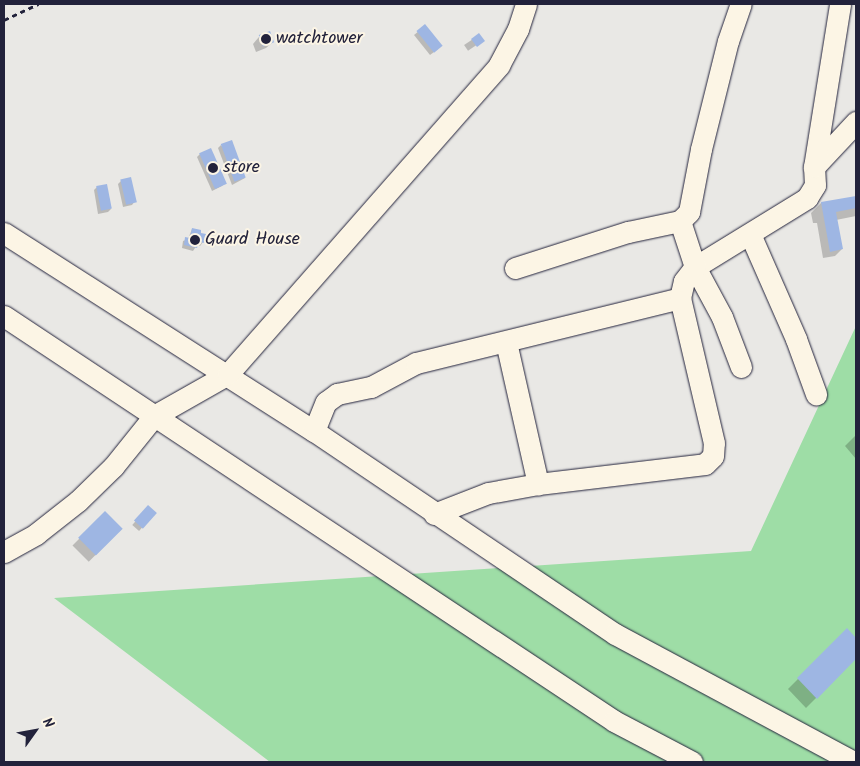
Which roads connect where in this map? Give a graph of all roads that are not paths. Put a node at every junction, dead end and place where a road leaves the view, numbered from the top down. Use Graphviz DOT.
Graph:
graph roads {
  1 [pos="526,4"];
  2 [pos="741,4"];
  3 [pos="840,4"];
  4 [pos="856,122"];
  5 [pos="814,166"];
  6 [pos="680,221"];
  7 [pos="4,233"];
  8 [pos="750,234"];
  9 [pos="695,267"];
  10 [pos="515,268"];
  11 [pos="680,298"];
  12 [pos="4,316"];
  13 [pos="506,342"];
  14 [pos="740,367"];
  15 [pos="228,374"];
  16 [pos="816,394"];
  17 [pos="154,416"];
  18 [pos="314,431"];
  19 [pos="538,484"];
  20 [pos="434,514"];
  21 [pos="4,552"];
  22 [pos="692,762"];
  23 [pos="854,762"];
  1 -- 15 [label="street"];
  2 -- 6 [label="street"];
  3 -- 5 [label="street"];
  4 -- 5 [label="street"];
  5 -- 8 [label="street"];
  6 -- 9 [label="street"];
  6 -- 10 [label="street"];
  7 -- 15 [label="street"];
  8 -- 9 [label="street"];
  8 -- 16 [label="street"];
  9 -- 11 [label="street"];
  9 -- 14 [label="street"];
  11 -- 13 [label="street"];
  11 -- 19 [label="street"];
  12 -- 17 [label="street"];
  13 -- 18 [label="street"];
  13 -- 19 [label="street"];
  15 -- 17 [label="street"];
  15 -- 18 [label="street"];
  17 -- 21 [label="street"];
  17 -- 22 [label="street"];
  18 -- 20 [label="street"];
  19 -- 20 [label="street"];
  20 -- 23 [label="street"];
}
